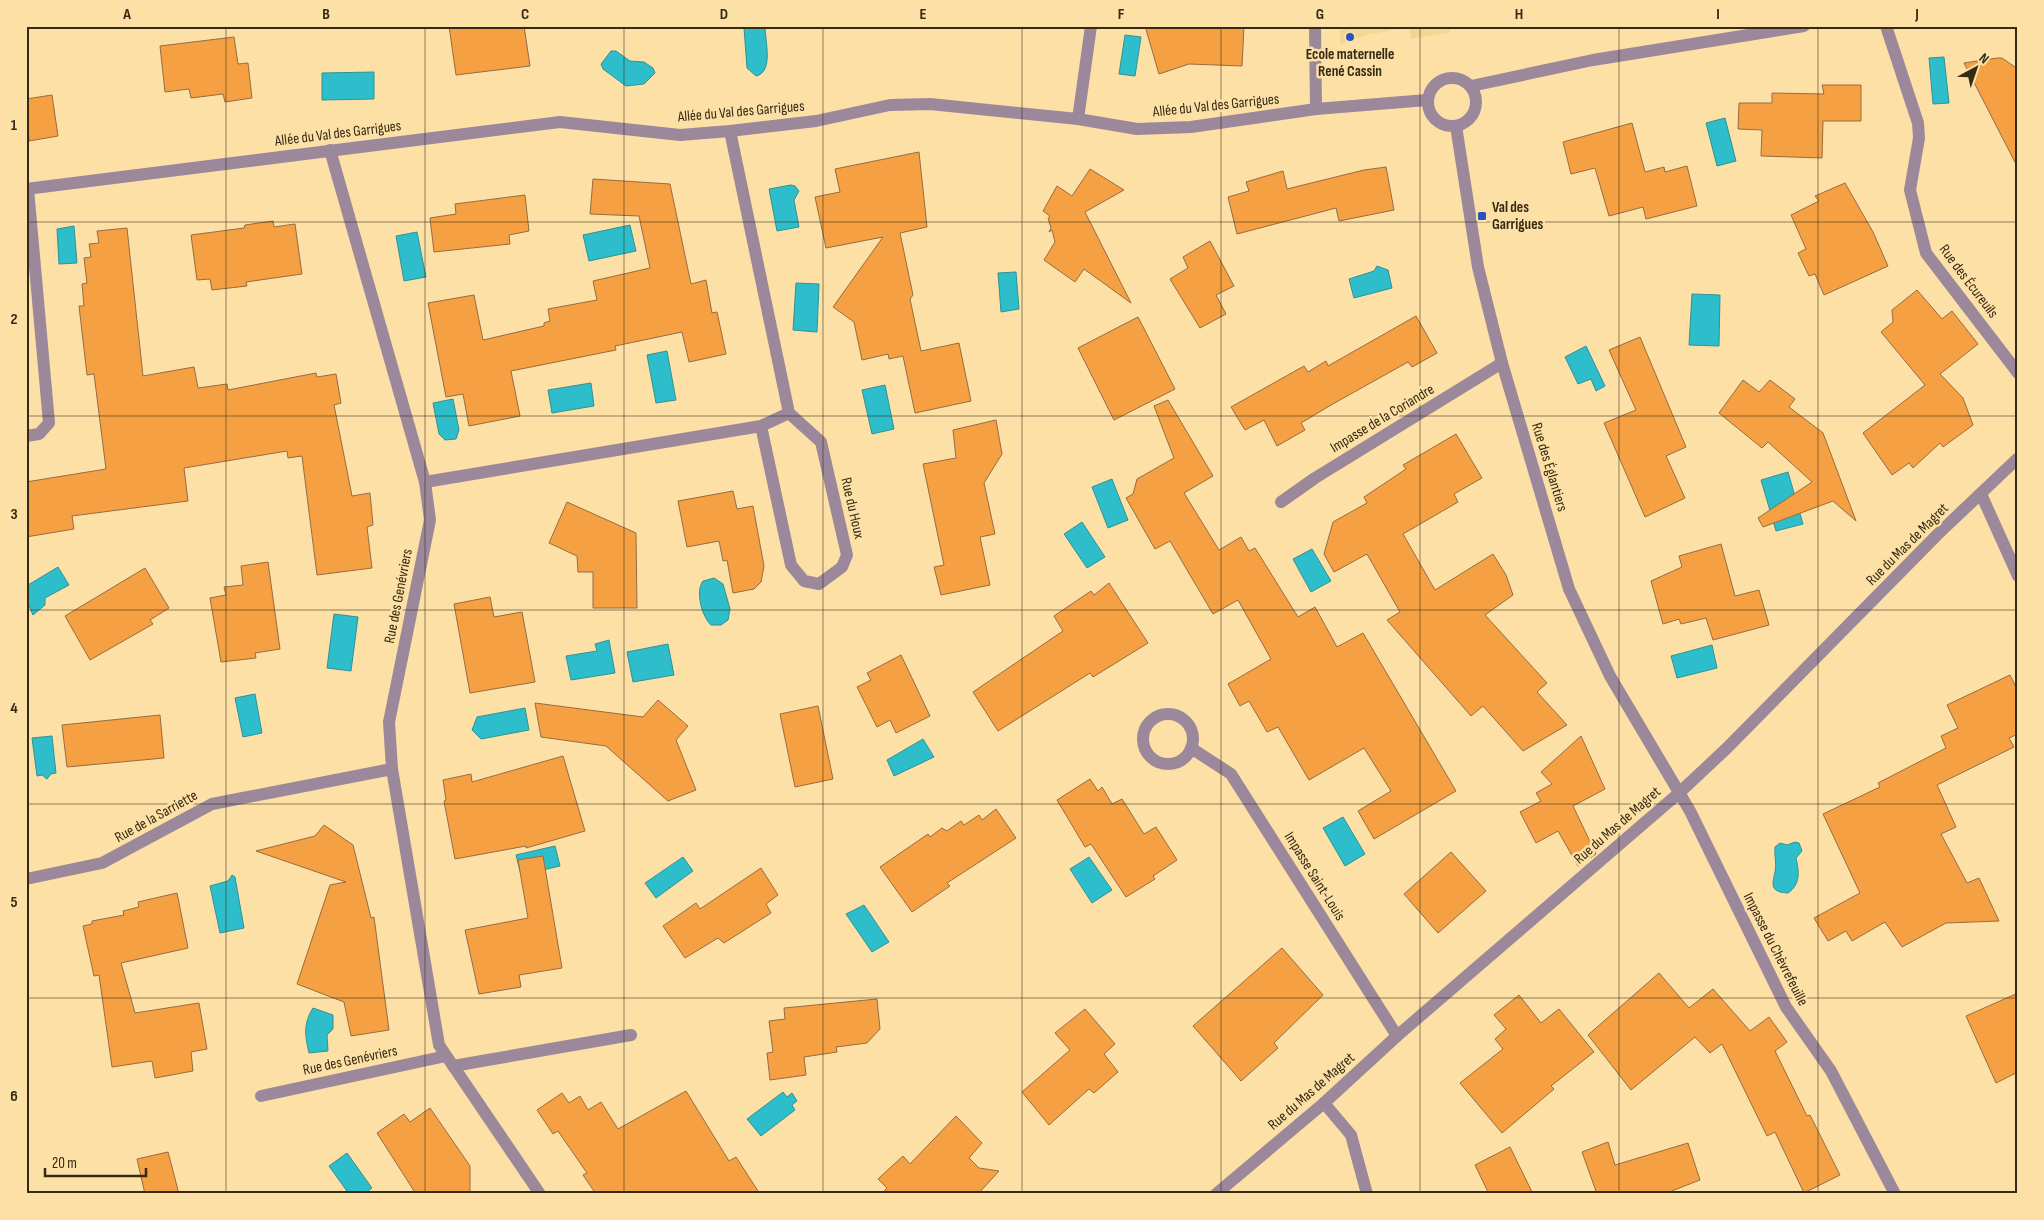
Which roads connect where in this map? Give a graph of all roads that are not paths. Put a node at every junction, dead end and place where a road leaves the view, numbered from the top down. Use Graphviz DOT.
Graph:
graph roads {
  1 [pos="1091,26"];
  2 [pos="1315,26"];
  3 [pos="1804,26"];
  4 [pos="1886,26"];
  5 [pos="1470,86"];
  6 [pos="1427,100"];
  7 [pos="1316,109"];
  8 [pos="1078,119"];
  9 [pos="1456,126"];
  10 [pos="730,131"];
  11 [pos="330,150"];
  12 [pos="27,189"];
  13 [pos="1502,363"];
  14 [pos="2018,373"];
  15 [pos="789,413"];
  16 [pos="761,426"];
  17 [pos="26,436"];
  18 [pos="2018,458"];
  19 [pos="424,482"];
  20 [pos="1981,494"];
  21 [pos="1280,502"];
  22 [pos="2018,576"];
  23 [pos="1191,748"];
  24 [pos="392,769"];
  25 [pos="1679,793"];
  26 [pos="26,878"];
  27 [pos="631,1035"];
  28 [pos="1397,1036"];
  29 [pos="449,1061"];
  30 [pos="261,1096"];
  31 [pos="1324,1103"];
  32 [pos="540,1194"];
  33 [pos="1216,1194"];
  34 [pos="1367,1194"];
  35 [pos="1895,1194"];
  1 -- 8 [label="street"];
  2 -- 7 [label="street"];
  3 -- 5 [label="street"];
  4 -- 14 [label="street, Rue des Écureuils"];
  5 -- 6 [label="street"];
  5 -- 9 [label="street"];
  6 -- 7 [label="street, Allée du Val des Garrigues"];
  6 -- 9 [label="street"];
  7 -- 8 [label="street, Allée du Val des Garrigues"];
  8 -- 10 [label="street, Allée du Val des Garrigues"];
  9 -- 13 [label="street, Rue des Églantiers"];
  10 -- 11 [label="street, Allée du Val des Garrigues"];
  10 -- 15 [label="street"];
  11 -- 12 [label="street, Allée du Val des Garrigues"];
  11 -- 19 [label="street, Rue des Genévriers"];
  12 -- 17 [label="street"];
  13 -- 21 [label="street, Impasse de la Coriandre"];
  13 -- 25 [label="street, Rue des Églantiers"];
  15 -- 16 [label="street"];
  15 -- 16 [label="street, Rue du Houx"];
  16 -- 19 [label="street"];
  18 -- 20 [label="street, Rue du Mas de Magret"];
  19 -- 24 [label="street, Rue des Genévriers"];
  20 -- 22 [label="street"];
  20 -- 25 [label="street, Rue du Mas de Magret"];
  23 -- 28 [label="street, Impasse Saint-Louis"];
  24 -- 26 [label="street, Rue de la Sarriette"];
  24 -- 29 [label="street, Rue des Genévriers"];
  25 -- 28 [label="street, Rue du Mas de Magret"];
  25 -- 35 [label="street, Impasse du Chèvrefeuille"];
  27 -- 29 [label="street, Rue des Genévriers"];
  28 -- 31 [label="street, Rue du Mas de Magret"];
  29 -- 30 [label="street, Rue des Genévriers"];
  29 -- 32 [label="street, Rue des Genévriers"];
  31 -- 33 [label="street, Rue du Mas de Magret"];
  31 -- 34 [label="street"];
}
